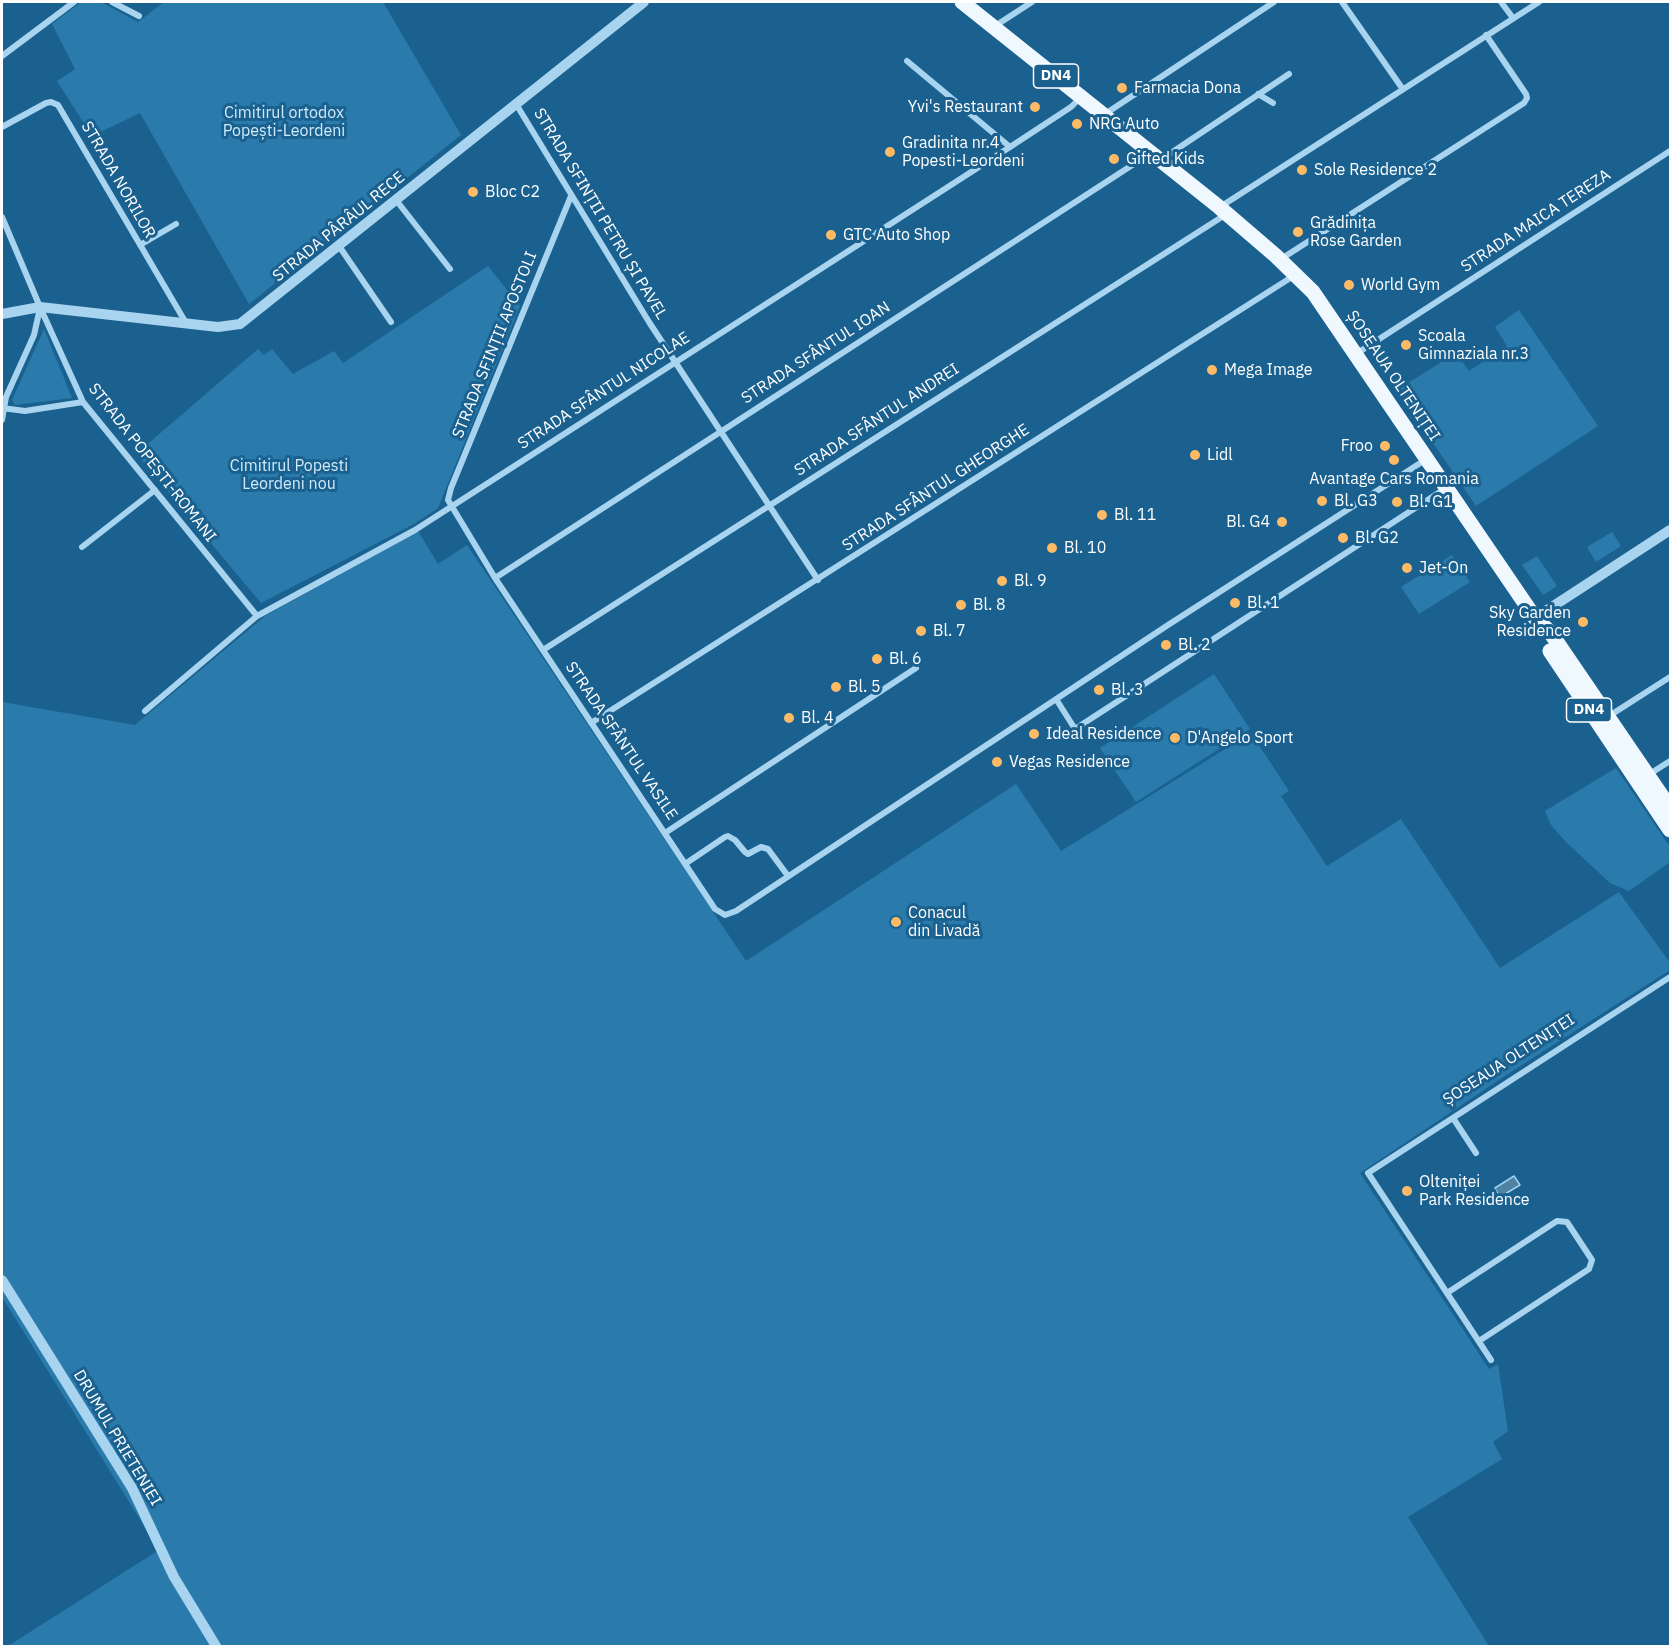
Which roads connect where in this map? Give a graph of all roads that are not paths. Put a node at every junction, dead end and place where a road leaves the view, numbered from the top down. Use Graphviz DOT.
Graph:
graph roads {
  1 [pos="74,2"];
  2 [pos="112,2"];
  3 [pos="644,2"];
  4 [pos="963,2"];
  5 [pos="1032,2"];
  6 [pos="1274,2"];
  7 [pos="1342,2"];
  8 [pos="1501,2"];
  9 [pos="1539,2"];
  10 [pos="139,16"];
  11 [pos="1513,18"];
  12 [pos="994,27"];
  13 [pos="1486,35"];
  14 [pos="2,56"];
  15 [pos="907,61"];
  16 [pos="1289,74"];
  17 [pos="1402,88"];
  18 [pos="1258,94"];
  19 [pos="1082,96"];
  20 [pos="1273,103"];
  21 [pos="516,104"];
  22 [pos="1105,115"];
  23 [pos="2,127"];
  24 [pos="1010,147"];
  25 [pos="1671,151"];
  26 [pos="1155,155"];
  27 [pos="571,196"];
  28 [pos="396,200"];
  29 [pos="1223,210"];
  30 [pos="2,217"];
  31 [pos="176,224"];
  32 [pos="140,245"];
  33 [pos="339,246"];
  34 [pos="1280,260"];
  35 [pos="450,270"];
  36 [pos="1296,275"];
  37 [pos="40,307"];
  38 [pos="2,314"];
  39 [pos="391,322"];
  40 [pos="186,324"];
  41 [pos="1356,354"];
  42 [pos="675,362"];
  43 [pos="83,402"];
  44 [pos="2,408"];
  45 [pos="2,420"];
  46 [pos="720,431"];
  47 [pos="1427,459"];
  48 [pos="1446,488"];
  49 [pos="155,490"];
  50 [pos="769,505"];
  51 [pos="450,506"];
  52 [pos="1671,530"];
  53 [pos="82,547"];
  54 [pos="495,578"];
  55 [pos="818,580"];
  56 [pos="257,616"];
  57 [pos="1535,618"];
  58 [pos="543,650"];
  59 [pos="916,668"];
  60 [pos="1671,677"];
  61 [pos="1056,699"];
  62 [pos="145,711"];
  63 [pos="1608,716"];
  64 [pos="591,723"];
  65 [pos="1671,760"];
  66 [pos="1643,778"];
  67 [pos="1671,808"];
  68 [pos="1671,830"];
  69 [pos="665,833"];
  70 [pos="685,864"];
  71 [pos="788,876"];
  72 [pos="1671,977"];
  73 [pos="1453,1118"];
  74 [pos="1476,1153"];
  75 [pos="2,1280"];
  76 [pos="1447,1293"];
  77 [pos="1479,1341"];
  78 [pos="1491,1360"];
  79 [pos="216,1647"];
  1 -- 14 [label="street"];
  2 -- 10 [label="street"];
  3 -- 21 [label="street, STRADA PÂRÂUL RECE"];
  4 -- 12 [label="main road, ȘOSEAUA OLTENIȚEI / DN4"];
  5 -- 12 [label="street"];
  6 -- 22 [label="street"];
  7 -- 17 [label="street"];
  8 -- 11 [label="street"];
  9 -- 11 [label="street, STRADA SFÂNTUL ANDREI"];
  11 -- 13 [label="street, STRADA SFÂNTUL ANDREI"];
  12 -- 19 [label="main road, ȘOSEAUA OLTENIȚEI / DN4"];
  13 -- 17 [label="street, STRADA SFÂNTUL ANDREI"];
  13 -- 34 [label="street"];
  15 -- 24 [label="street"];
  16 -- 18 [label="street"];
  17 -- 29 [label="street, STRADA SFÂNTUL ANDREI"];
  18 -- 20 [label="street"];
  18 -- 26 [label="street"];
  19 -- 22 [label="main road, ȘOSEAUA OLTENIȚEI / DN4"];
  19 -- 24 [label="street, STRADA SFÂNTUL NICOLAE"];
  21 -- 27 [label="street, STRADA SFINȚII PETRU ȘI PAVEL"];
  21 -- 28 [label="street, STRADA PÂRÂUL RECE"];
  22 -- 26 [label="main road, ȘOSEAUA OLTENIȚEI / DN4"];
  23 -- 32 [label="street, STRADA NORILOR"];
  24 -- 42 [label="street, STRADA SFÂNTUL NICOLAE"];
  25 -- 41 [label="street, STRADA MAICA TEREZA"];
  26 -- 29 [label="main road, ȘOSEAUA OLTENIȚEI / DN4"];
  26 -- 46 [label="street, STRADA SFÂNTUL IOAN"];
  27 -- 42 [label="street, STRADA SFINȚII PETRU ȘI PAVEL"];
  27 -- 51 [label="street, STRADA SFINȚII APOSTOLI"];
  28 -- 33 [label="street, STRADA PÂRÂUL RECE"];
  28 -- 35 [label="street"];
  29 -- 34 [label="main road, ȘOSEAUA OLTENIȚEI / DN4"];
  29 -- 50 [label="street, STRADA SFÂNTUL ANDREI"];
  30 -- 37 [label="street, STRADA POPEȘTI-ROMANI"];
  31 -- 32 [label="street"];
  32 -- 40 [label="street, STRADA NORILOR"];
  33 -- 39 [label="street"];
  33 -- 40 [label="street, STRADA PÂRÂUL RECE"];
  34 -- 36 [label="main road, ȘOSEAUA OLTENIȚEI / DN4"];
  36 -- 41 [label="main road, ȘOSEAUA OLTENIȚEI / DN4"];
  36 -- 55 [label="street, STRADA SFÂNTUL GHEORGHE"];
  37 -- 38 [label="street, STRADA PÂRÂUL RECE"];
  37 -- 40 [label="street, STRADA PÂRÂUL RECE"];
  37 -- 43 [label="street, STRADA POPEȘTI-ROMANI"];
  37 -- 44 [label="street"];
  41 -- 47 [label="main road, ȘOSEAUA OLTENIȚEI / DN4"];
  42 -- 46 [label="street, STRADA SFINȚII PETRU ȘI PAVEL"];
  42 -- 51 [label="street, STRADA SFÂNTUL NICOLAE"];
  43 -- 44 [label="street"];
  43 -- 49 [label="street, STRADA POPEȘTI-ROMANI"];
  44 -- 45 [label="street"];
  46 -- 50 [label="street, STRADA SFINȚII PETRU ȘI PAVEL"];
  46 -- 54 [label="street, STRADA SFÂNTUL IOAN"];
  47 -- 48 [label="main road, ȘOSEAUA OLTENIȚEI / DN4"];
  47 -- 61 [label="street"];
  48 -- 57 [label="main road, ȘOSEAUA OLTENIȚEI / DN4"];
  48 -- 61 [label="street"];
  49 -- 53 [label="street"];
  49 -- 56 [label="street, STRADA POPEȘTI-ROMANI"];
  50 -- 55 [label="street, STRADA SFINȚII PETRU ȘI PAVEL"];
  50 -- 58 [label="street, STRADA SFÂNTUL ANDREI"];
  51 -- 54 [label="street, STRADA SFÂNTUL VASILE"];
  51 -- 56 [label="street, STRADA SFÂNTUL NICOLAE"];
  52 -- 57 [label="street"];
  54 -- 58 [label="street, STRADA SFÂNTUL VASILE"];
  55 -- 64 [label="street, STRADA SFÂNTUL GHEORGHE"];
  56 -- 62 [label="street, STRADA SFÂNTUL NICOLAE"];
  57 -- 63 [label="main road, ȘOSEAUA OLTENIȚEI / DN4"];
  57 -- 66 [label="main road, ȘOSEAUA OLTENIȚEI / DN4"];
  58 -- 64 [label="street, STRADA SFÂNTUL VASILE"];
  59 -- 69 [label="street, STRADA SFÂNTUL VASILE"];
  60 -- 63 [label="street"];
  61 -- 71 [label="street"];
  63 -- 66 [label="main road, ȘOSEAUA OLTENIȚEI / DN4"];
  64 -- 69 [label="street, STRADA SFÂNTUL VASILE"];
  65 -- 66 [label="street"];
  66 -- 67 [label="main road, ȘOSEAUA OLTENIȚEI / DN4"];
  66 -- 68 [label="main road, ȘOSEAUA OLTENIȚEI / DN4"];
  69 -- 70 [label="street"];
  70 -- 71 [label="street"];
  70 -- 71 [label="street"];
  72 -- 73 [label="street, ȘOSEAUA OLTENIȚEI"];
  73 -- 74 [label="street"];
  73 -- 76 [label="street, ȘOSEAUA OLTENIȚEI"];
  75 -- 79 [label="street, DRUMUL PRIETENIEI"];
  76 -- 77 [label="street"];
  76 -- 77 [label="street"];
  77 -- 78 [label="street"];
}
